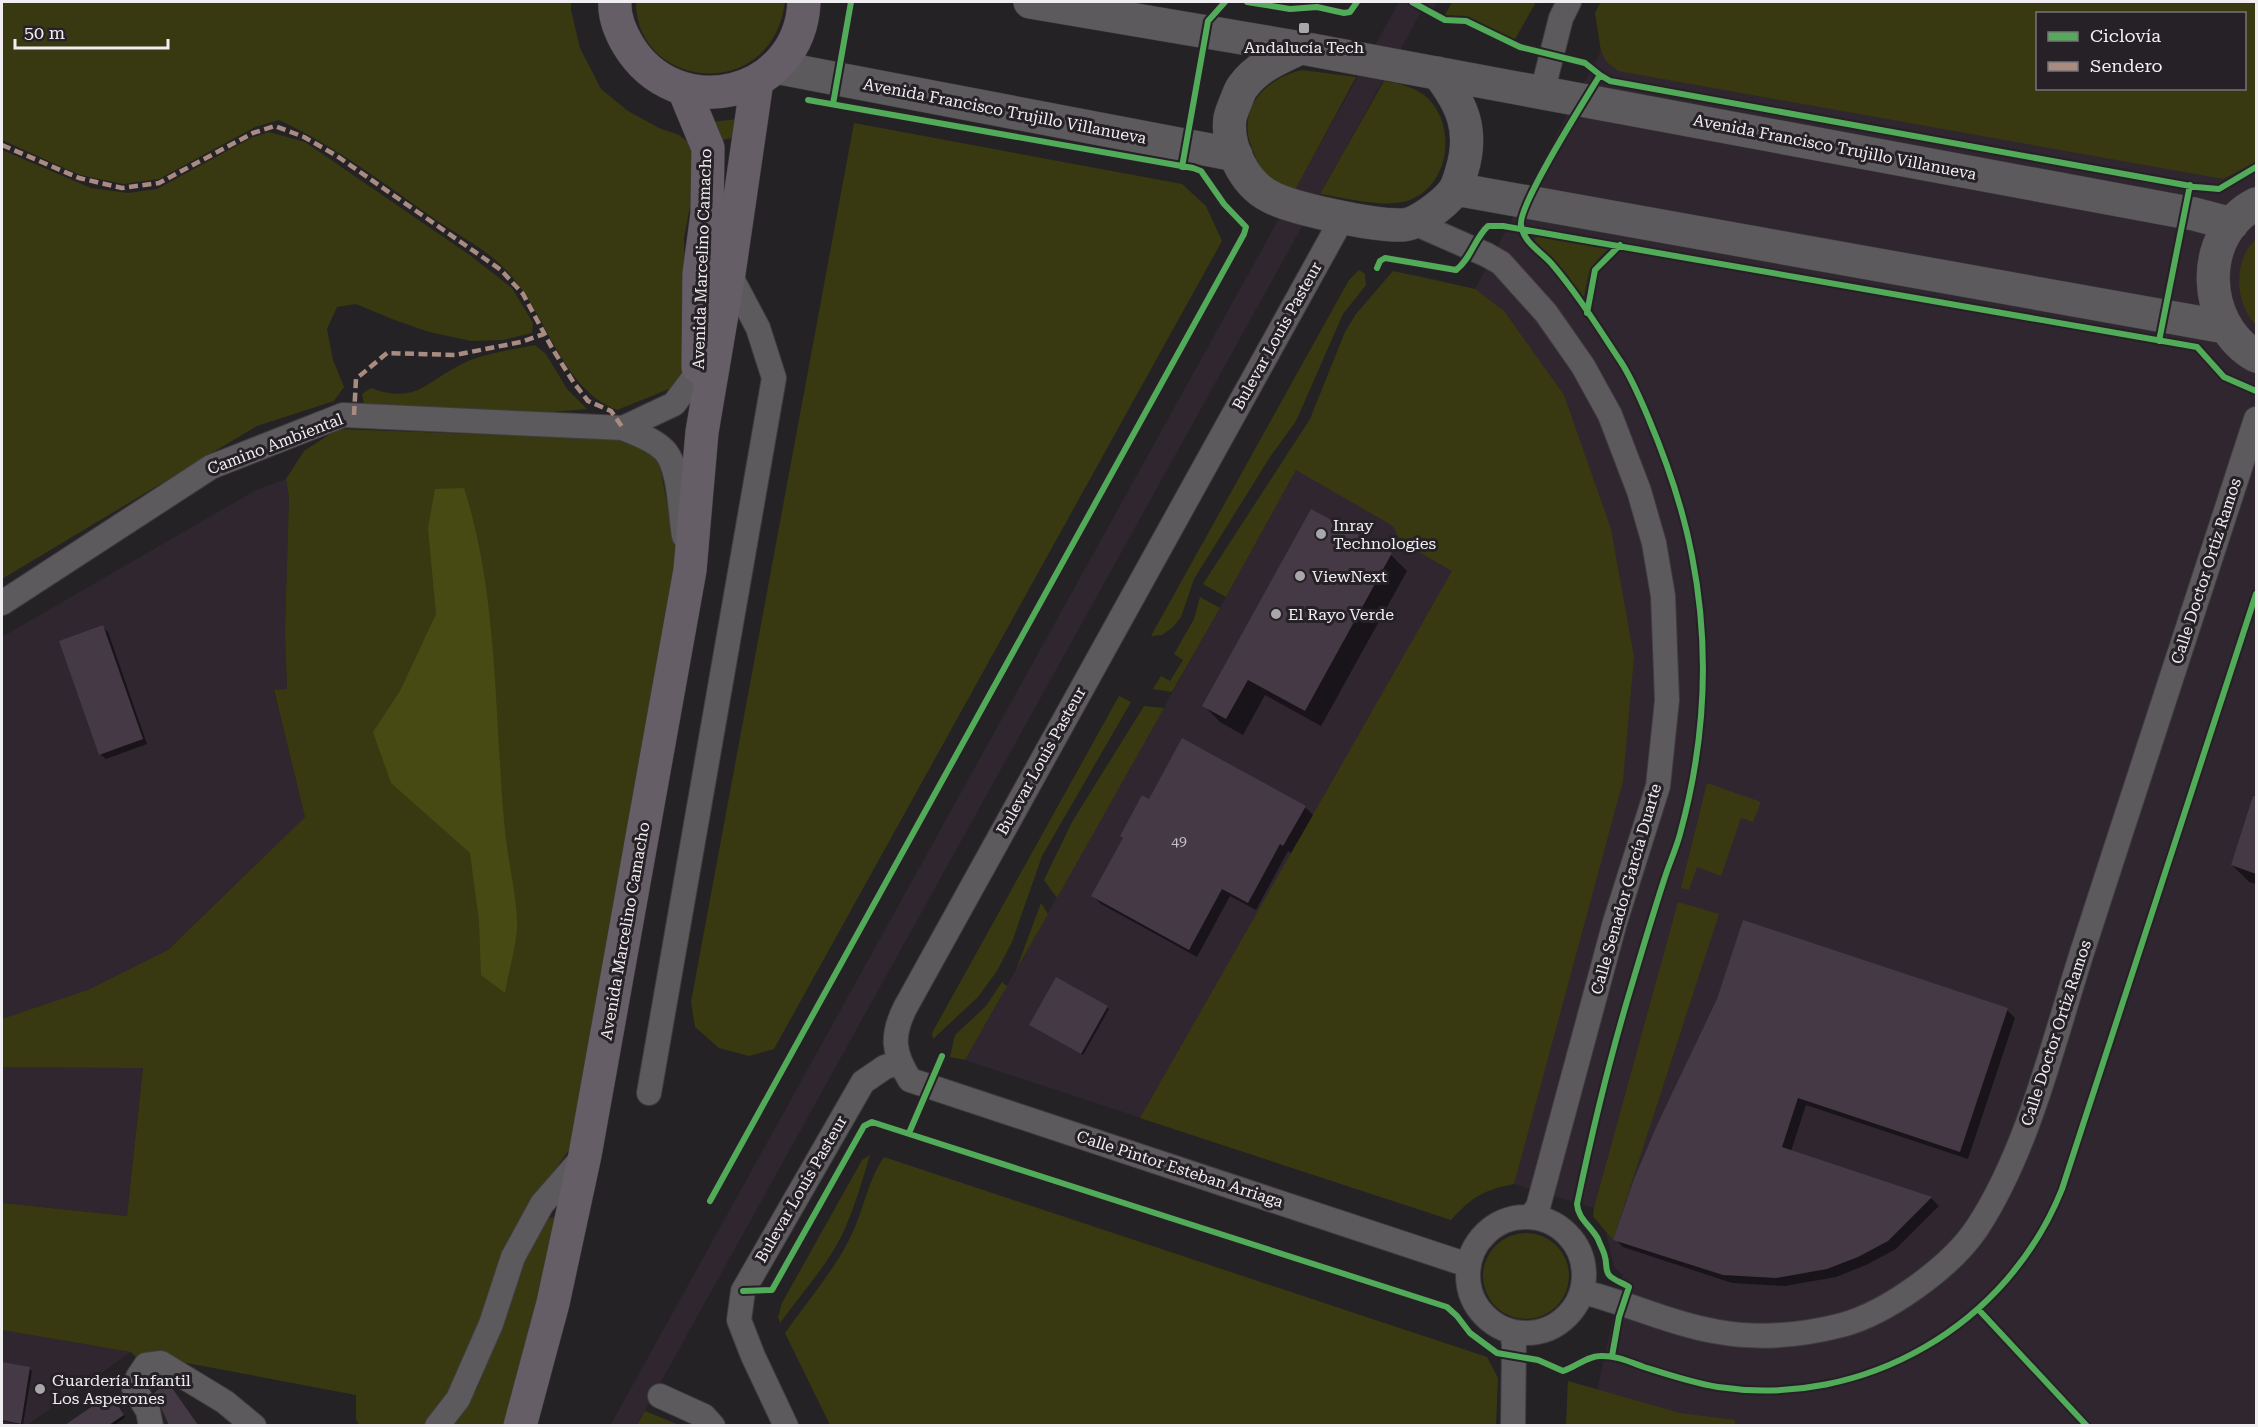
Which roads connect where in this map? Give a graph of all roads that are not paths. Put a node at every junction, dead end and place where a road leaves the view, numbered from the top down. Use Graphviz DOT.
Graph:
graph roads {
  1 [pos="615,2"];
  2 [pos="804,2"];
  3 [pos="1030,2"];
  4 [pos="1569,2"];
  5 [pos="1300,48"];
  6 [pos="1438,73"];
  7 [pos="766,74"];
  8 [pos="684,90"];
  9 [pos="1542,93"];
  10 [pos="1236,155"];
  11 [pos="1455,189"];
  12 [pos="2244,214"];
  13 [pos="1343,217"];
  14 [pos="1412,222"];
  15 [pos="729,273"];
  16 [pos="2225,327"];
  17 [pos="2256,356"];
  18 [pos="698,372"];
  19 [pos="2256,419"];
  20 [pos="623,428"];
  21 [pos="702,432"];
  22 [pos="690,570"];
  23 [pos="2,603"];
  24 [pos="899,1063"];
  25 [pos="649,1093"];
  26 [pos="585,1155"];
  27 [pos="1531,1216"];
  28 [pos="1468,1265"];
  29 [pos="1582,1292"];
  30 [pos="1510,1332"];
  31 [pos="660,1396"];
  32 [pos="152,1425"];
  33 [pos="254,1425"];
  34 [pos="437,1425"];
  35 [pos="520,1425"];
  36 [pos="713,1425"];
  37 [pos="786,1425"];
  38 [pos="1513,1425"];
  1 -- 8 [label="main road"];
  2 -- 7 [label="main road"];
  3 -- 5 [label="street"];
  4 -- 9 [label="street"];
  5 -- 6 [label="street"];
  5 -- 10 [label="street"];
  6 -- 9 [label="street, Avenida Francisco Trujillo Villanueva"];
  6 -- 11 [label="street"];
  7 -- 8 [label="main road"];
  7 -- 10 [label="street, Avenida Francisco Trujillo Villanueva"];
  7 -- 15 [label="main road, Avenida Marcelino Camacho"];
  8 -- 18 [label="main road, Avenida Marcelino Camacho"];
  9 -- 12 [label="street, Avenida Francisco Trujillo Villanueva"];
  10 -- 13 [label="street"];
  11 -- 14 [label="street"];
  11 -- 16 [label="street"];
  12 -- 16 [label="street"];
  13 -- 14 [label="street"];
  13 -- 24 [label="street, Bulevar Louis Pasteur"];
  14 -- 27 [label="street, Calle Senador García Duarte"];
  15 -- 21 [label="main road, Avenida Marcelino Camacho"];
  15 -- 25 [label="street, Avenida Marcelino Camacho"];
  16 -- 17 [label="street"];
  18 -- 20 [label="street, Camino Ambiental"];
  18 -- 21 [label="main road, Avenida Marcelino Camacho"];
  19 -- 29 [label="street, Calle Doctor Ortiz Ramos"];
  20 -- 22 [label="street, Camino Ambiental"];
  20 -- 23 [label="street, Camino Ambiental"];
  21 -- 22 [label="main road, Avenida Marcelino Camacho"];
  22 -- 26 [label="main road, Avenida Marcelino Camacho"];
  24 -- 28 [label="street, Calle Pintor Esteban Arriaga"];
  24 -- 37 [label="street, Bulevar Louis Pasteur"];
  26 -- 34 [label="street"];
  26 -- 35 [label="main road, Avenida Marcelino Camacho"];
  27 -- 28 [label="street"];
  27 -- 29 [label="street"];
  28 -- 30 [label="street"];
  29 -- 30 [label="street"];
  30 -- 38 [label="street"];
  31 -- 36 [label="street"];
  32 -- 33 [label="street"];
}
